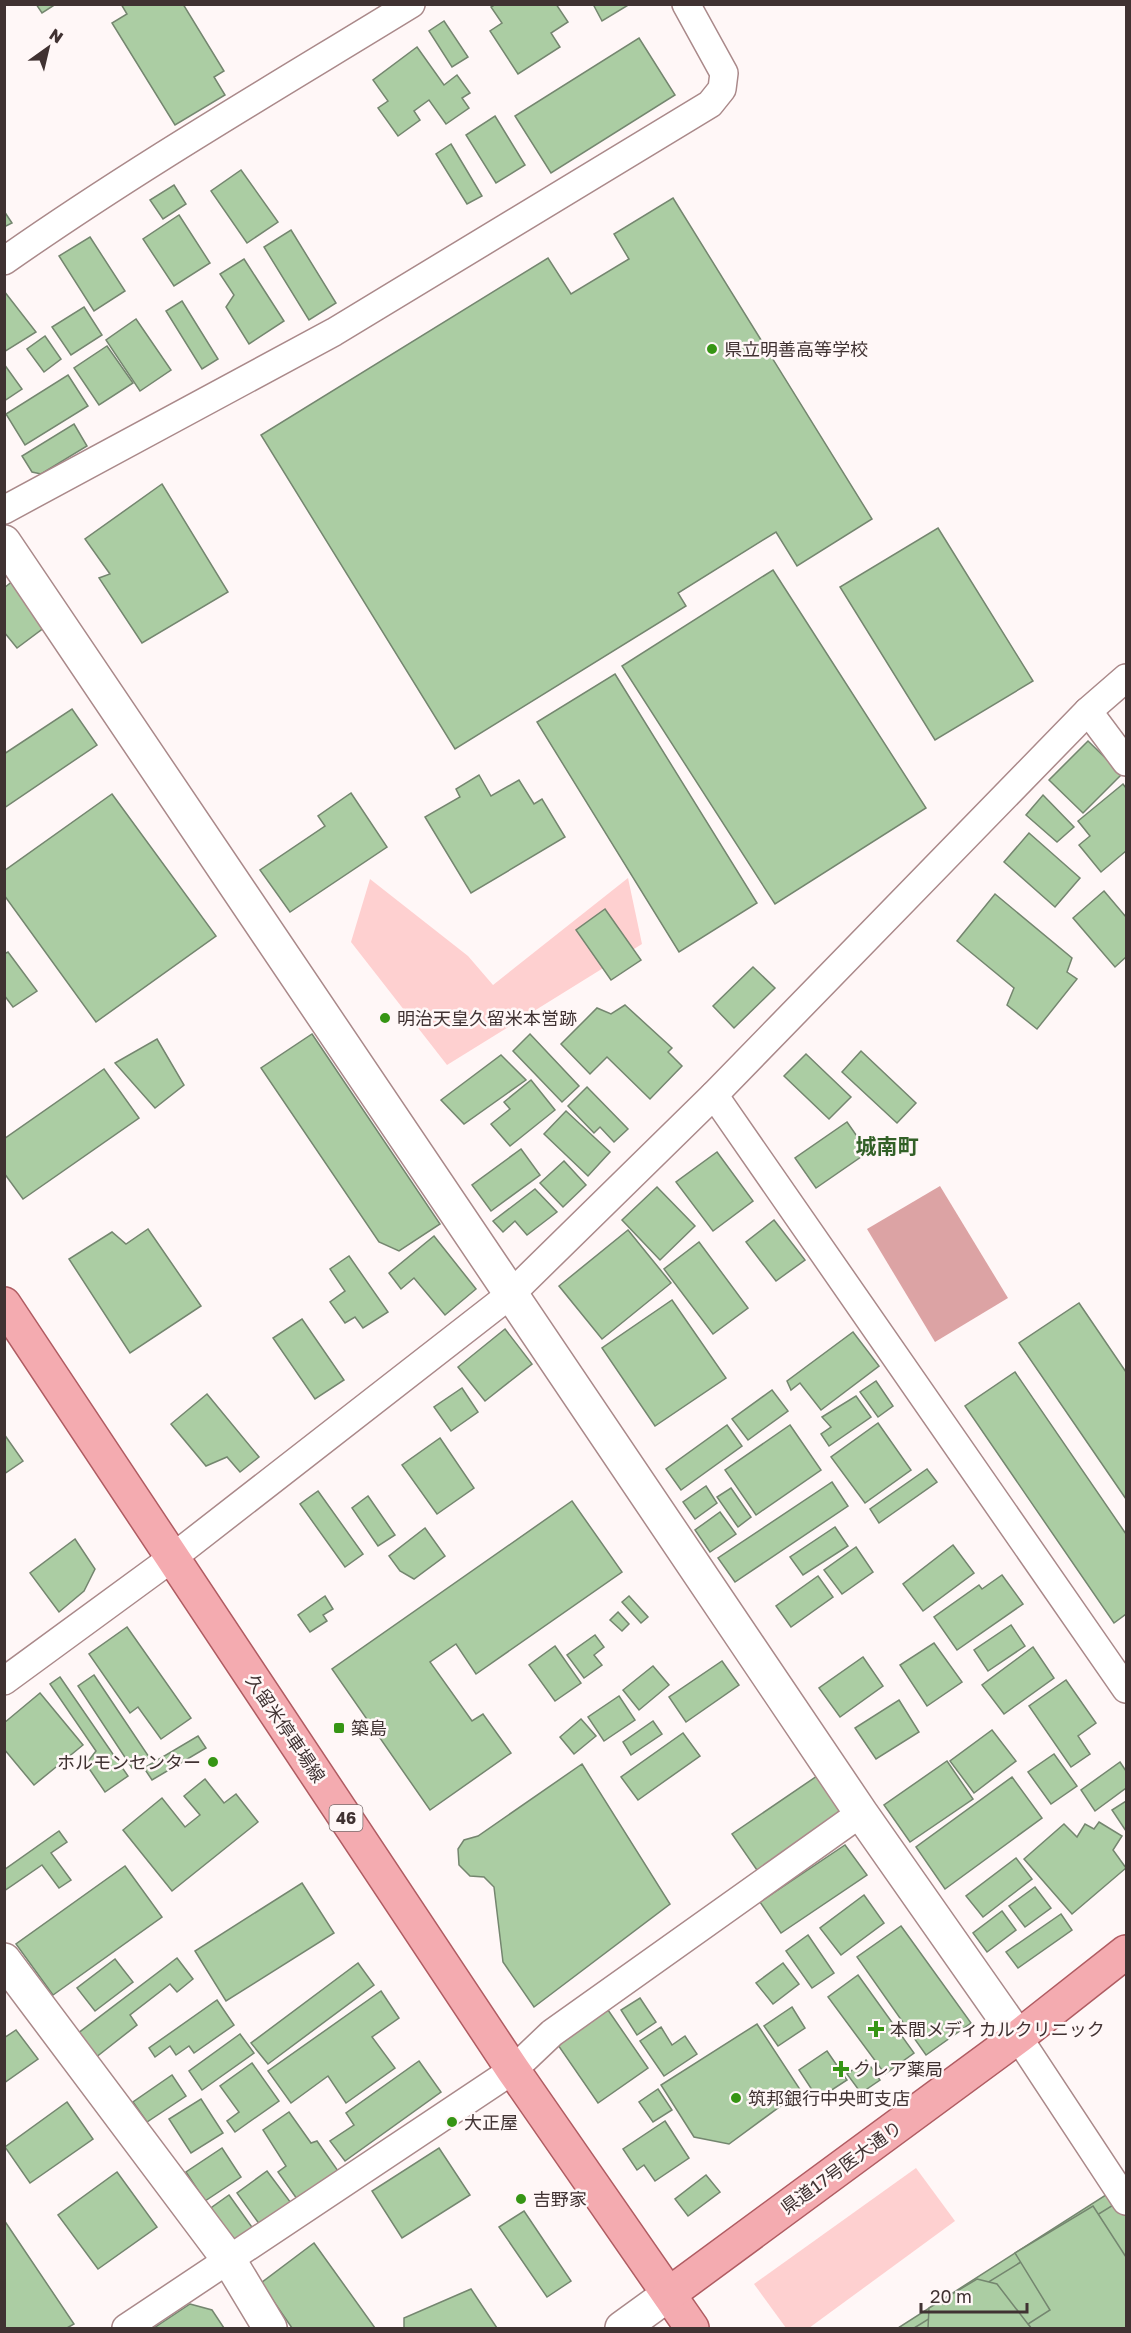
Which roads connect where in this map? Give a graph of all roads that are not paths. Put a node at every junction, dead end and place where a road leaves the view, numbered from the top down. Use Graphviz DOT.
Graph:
graph roads {
  1 [pos="411,4"];
  2 [pos="686,4"];
  3 [pos="4,261"];
  4 [pos="4,510"];
  5 [pos="4,542"];
  6 [pos="1126,678"];
  7 [pos="1088,711"];
  8 [pos="1126,762"];
  9 [pos="714,1095"];
  10 [pos="511,1294"];
  11 [pos="4,1304"];
  12 [pos="172,1558"];
  13 [pos="4,1681"];
  14 [pos="1126,1689"];
  15 [pos="861,1813"];
  16 [pos="1126,1952"];
  17 [pos="4,1960"];
  18 [pos="1018,2037"];
  19 [pos="513,2070"];
  20 [pos="1126,2201"];
  21 [pos="229,2260"];
  22 [pos="669,2294"];
  23 [pos="126,2328"];
  24 [pos="270,2328"];
  25 [pos="622,2328"];
  26 [pos="692,2328"];
  1 -- 3 [label="street"];
  2 -- 4 [label="street"];
  5 -- 10 [label="street"];
  6 -- 7 [label="street"];
  7 -- 8 [label="street"];
  7 -- 9 [label="street"];
  9 -- 10 [label="street"];
  9 -- 14 [label="street"];
  10 -- 12 [label="street"];
  10 -- 15 [label="street"];
  11 -- 12 [label="main road, 久留米停車場線 / 46"];
  12 -- 13 [label="street"];
  12 -- 19 [label="main road, 久留米停車場線 / 46"];
  15 -- 18 [label="street"];
  15 -- 19 [label="street"];
  16 -- 18 [label="main road, 県道17号医大通り"];
  17 -- 21 [label="street"];
  18 -- 20 [label="street"];
  18 -- 22 [label="main road, 県道17号医大通り"];
  19 -- 21 [label="street"];
  19 -- 22 [label="main road, 久留米停車場線 / 46"];
  21 -- 23 [label="street"];
  21 -- 24 [label="street"];
  22 -- 25 [label="street"];
  22 -- 26 [label="main road, 久留米停車場線 / 46"];
}
